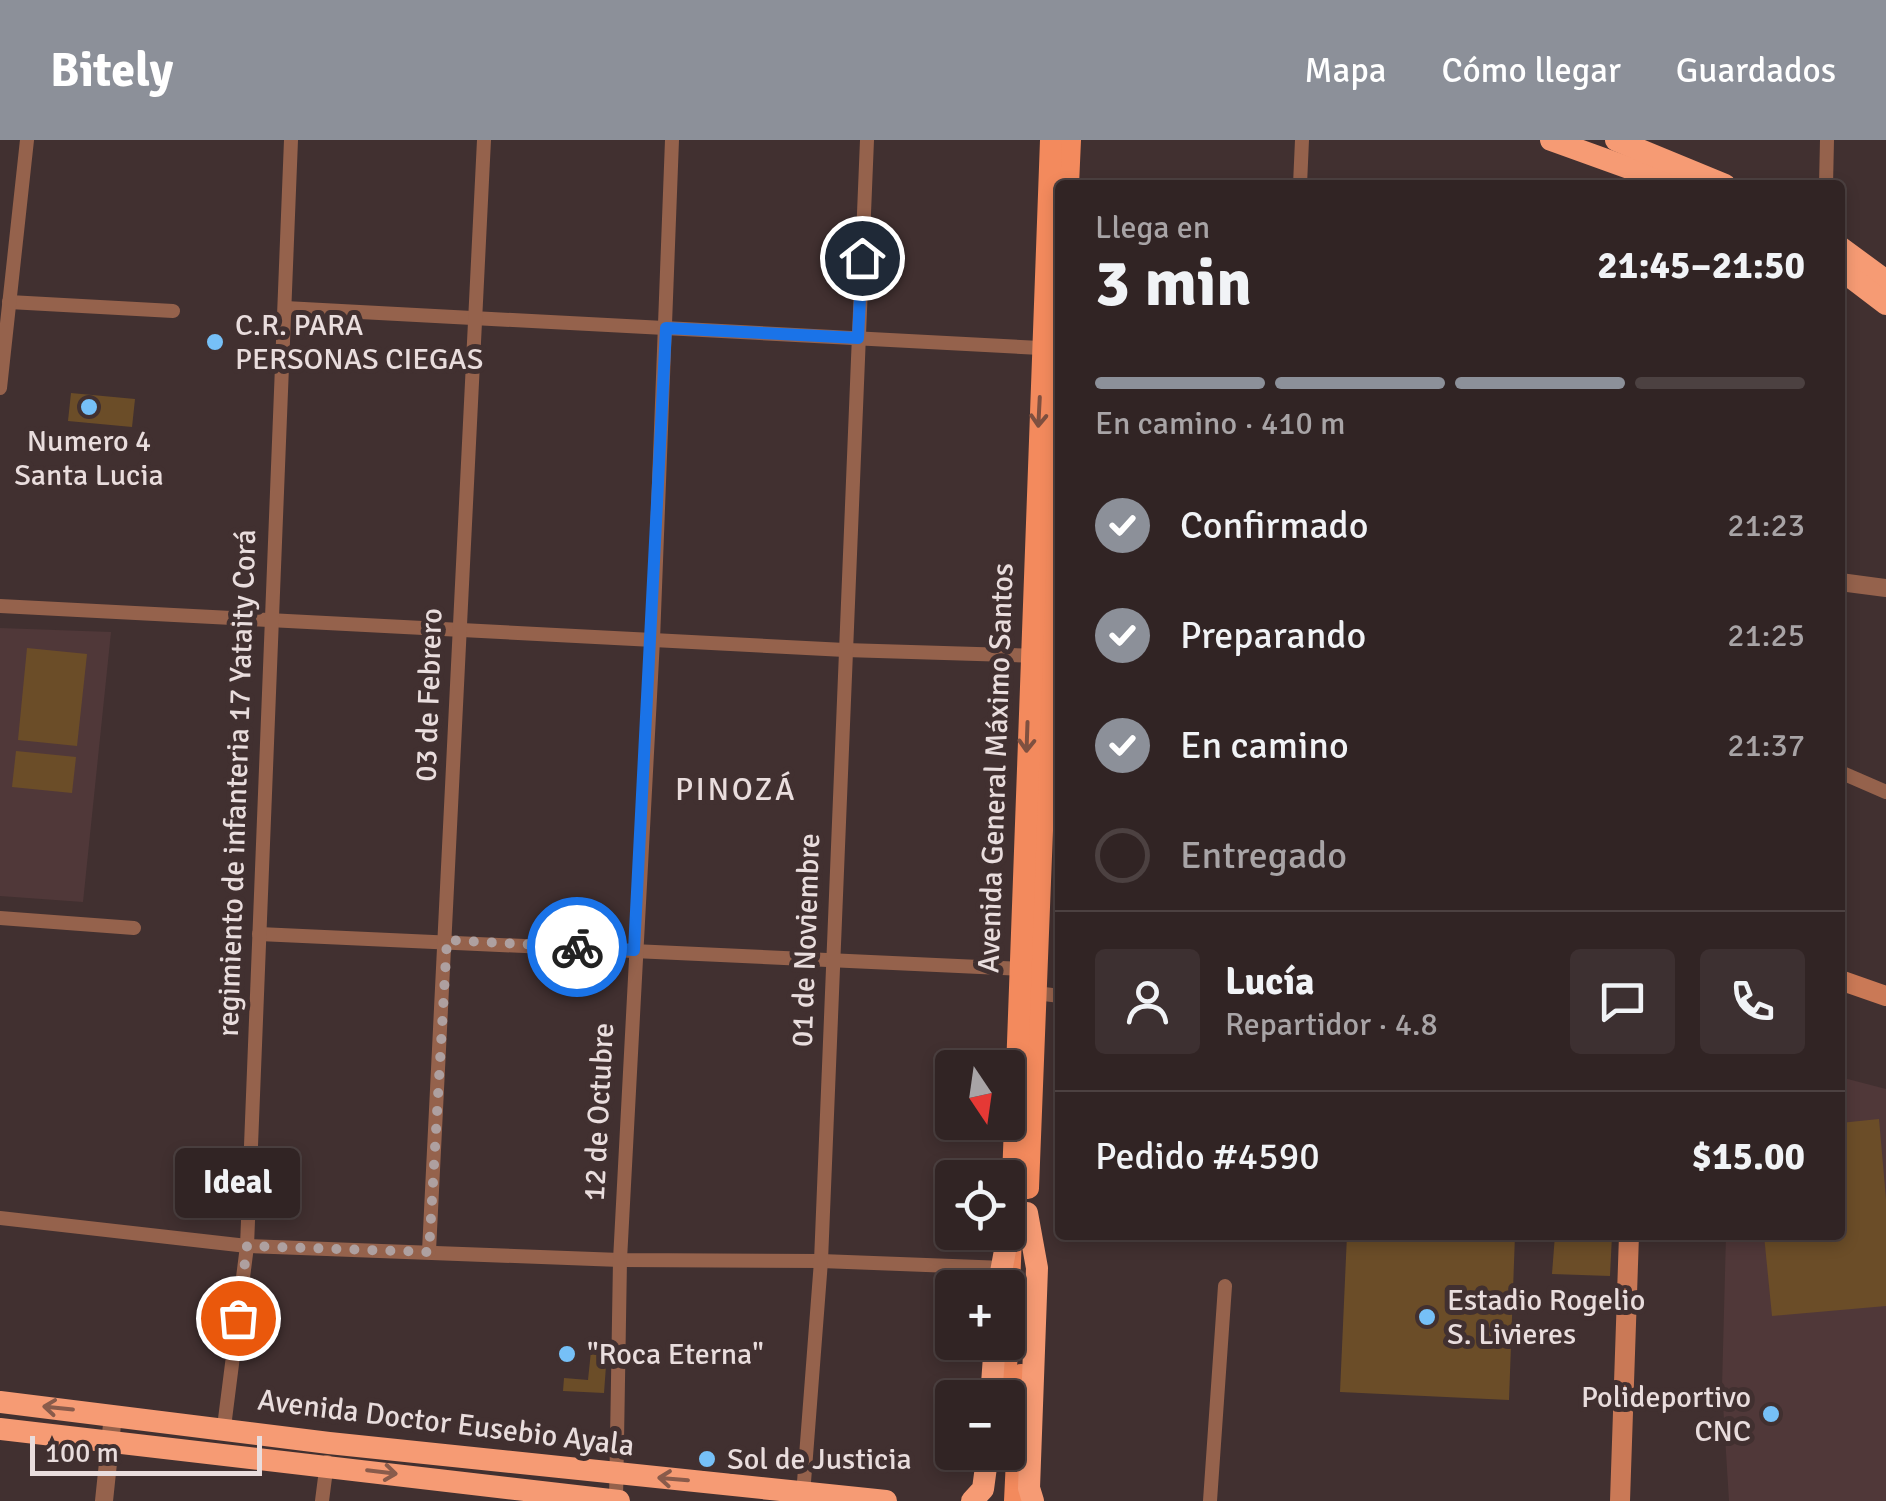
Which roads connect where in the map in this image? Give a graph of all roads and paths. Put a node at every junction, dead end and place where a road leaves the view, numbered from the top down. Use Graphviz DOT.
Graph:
graph roads {
  1 [pos="27,140"];
  2 [pos="291,140"];
  3 [pos="484,140"];
  4 [pos="672,140"];
  5 [pos="867,140"];
  6 [pos="1051,140"];
  7 [pos="1070,140"];
  8 [pos="1302,140"];
  9 [pos="1552,140"];
  10 [pos="1616,140"];
  11 [pos="1827,140"];
  12 [pos="1667,150"];
  13 [pos="1068,180"];
  14 [pos="1300,180"];
  15 [pos="1662,180"];
  16 [pos="1717,180"];
  17 [pos="1826,180"];
  18 [pos="8,243"];
  19 [pos="1845,252"];
  20 [pos="1845,272"];
  21 [pos="1885,296"];
  22 [pos="9,302"];
  23 [pos="286,308"];
  24 [pos="172,311"];
  25 [pos="477,317"];
  26 [pos="666,328"];
  27 [pos="858,338"];
  28 [pos="1051,348"];
  29 [pos="0,384"];
  30 [pos="1055,521"];
  31 [pos="1845,583"];
  32 [pos="1886,588"];
  33 [pos="0,606"];
  34 [pos="270,620"];
  35 [pos="459,628"];
  36 [pos="653,640"];
  37 [pos="845,650"];
  38 [pos="1040,656"];
  39 [pos="1845,774"];
  40 [pos="1886,792"];
  41 [pos="0,918"];
  42 [pos="134,928"];
  43 [pos="259,934"];
  44 [pos="447,940"];
  45 [pos="634,950"];
  46 [pos="832,961"];
  47 [pos="1845,982"];
  48 [pos="1034,984"];
  49 [pos="1886,996"];
  50 [pos="1023,1160"];
  51 [pos="0,1218"];
  52 [pos="1025,1229"];
  53 [pos="1629,1240"];
  54 [pos="247,1246"];
  55 [pos="429,1252"];
  56 [pos="620,1260"];
  57 [pos="821,1261"];
  58 [pos="947,1270"];
  59 [pos="1225,1286"];
  60 [pos="1016,1360"];
  61 [pos="0,1402"];
  62 [pos="113,1414"];
  63 [pos="224,1427"];
  64 [pos="0,1428"];
  65 [pos="111,1442"];
  66 [pos="328,1454"];
  67 [pos="987,1470"];
  68 [pos="1001,1470"];
  69 [pos="617,1493"];
  70 [pos="803,1496"];
  71 [pos="104,1501"];
  72 [pos="322,1501"];
  73 [pos="886,1501"];
  74 [pos="972,1501"];
  75 [pos="1000,1501"];
  76 [pos="1015,1501"];
  77 [pos="1034,1501"];
  78 [pos="1210,1501"];
  79 [pos="1620,1501"];
  1 -- 18 [label="street"];
  2 -- 23 [label="street, regimiento de infanteria 17 Yataity Corá"];
  3 -- 25 [label="street, 03 de Febrero"];
  4 -- 26 [label="street, 12 de Octubre"];
  5 -- 27 [label="street, 01 de Noviembre"];
  6 -- 28 [label="main road, Avenida General Máximo Santos"];
  7 -- 13 [label="main road"];
  8 -- 14 [label="street"];
  9 -- 15 [label="highway"];
  10 -- 12 [label="highway"];
  11 -- 17 [label="street"];
  12 -- 16 [label="highway"];
  18 -- 22 [label="street"];
  19 -- 21 [label="highway"];
  20 -- 21 [label="highway"];
  22 -- 24 [label="street"];
  22 -- 29 [label="street"];
  23 -- 25 [label="street"];
  23 -- 34 [label="street, regimiento de infanteria 17 Yataity Corá"];
  25 -- 26 [label="street"];
  25 -- 35 [label="street, 03 de Febrero"];
  26 -- 27 [label="street"];
  26 -- 36 [label="street, 12 de Octubre"];
  27 -- 28 [label="street"];
  27 -- 37 [label="street, 01 de Noviembre"];
  28 -- 38 [label="main road, Avenida General Máximo Santos, one-way"];
  30 -- 38 [label="main road, Avenida General Máximo Santos"];
  31 -- 32 [label="street"];
  33 -- 34 [label="street"];
  34 -- 35 [label="street"];
  34 -- 43 [label="street, regimiento de infanteria 17 Yataity Corá"];
  35 -- 36 [label="street"];
  35 -- 44 [label="street, 03 de Febrero"];
  36 -- 37 [label="street"];
  36 -- 45 [label="street, 12 de Octubre"];
  37 -- 38 [label="street"];
  37 -- 46 [label="street, 01 de Noviembre"];
  38 -- 48 [label="main road, Avenida General Máximo Santos"];
  39 -- 40 [label="street"];
  41 -- 42 [label="street"];
  43 -- 44 [label="street"];
  43 -- 54 [label="street, regimiento de infanteria 17 Yataity Corá"];
  44 -- 45 [label="street"];
  44 -- 55 [label="street, 03 de Febrero"];
  45 -- 46 [label="street"];
  45 -- 56 [label="street, 12 de Octubre"];
  46 -- 48 [label="street"];
  46 -- 57 [label="street, 01 de Noviembre"];
  47 -- 49 [label="main road"];
  48 -- 50 [label="main road, Avenida General Máximo Santos"];
  51 -- 54 [label="street"];
  52 -- 77 [label="highway"];
  53 -- 79 [label="main road"];
  54 -- 55 [label="street"];
  54 -- 63 [label="street, regimiento de infanteria 17 Yataity Corá"];
  55 -- 56 [label="street"];
  56 -- 57 [label="street"];
  56 -- 69 [label="street, 12 de Octubre"];
  57 -- 58 [label="street"];
  57 -- 70 [label="street, 01 de Noviembre"];
  59 -- 78 [label="street"];
  60 -- 76 [label="main road, Avenida General Máximo Santos"];
  62 -- 61 [label="highway, Avenida Doctor Eusebio Ayala, one-way"];
  62 -- 63 [label="highway, Avenida Doctor Eusebio Ayala"];
  62 -- 65 [label="street"];
  63 -- 66 [label="highway, Avenida Doctor Eusebio Ayala"];
  64 -- 65 [label="highway, Avenida Doctor Eusebio Ayala"];
  65 -- 66 [label="highway, Avenida Doctor Eusebio Ayala"];
  65 -- 71 [label="street"];
  66 -- 69 [label="highway, Avenida Doctor Eusebio Ayala"];
  66 -- 72 [label="street"];
  67 -- 74 [label="highway"];
  68 -- 75 [label="main road"];
  70 -- 69 [label="highway, Avenida Doctor Eusebio Ayala, one-way"];
  70 -- 73 [label="highway, Avenida Doctor Eusebio Ayala"];
}
